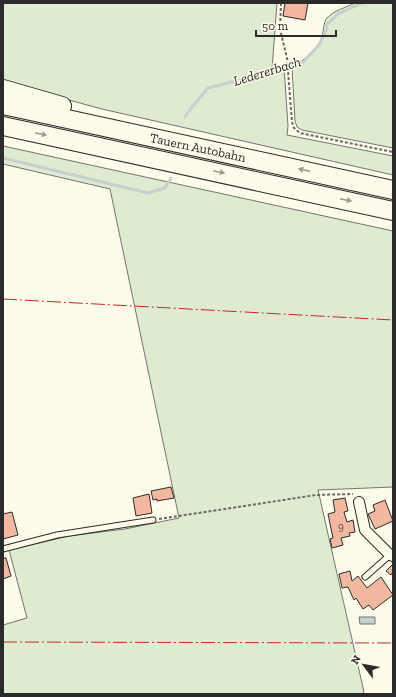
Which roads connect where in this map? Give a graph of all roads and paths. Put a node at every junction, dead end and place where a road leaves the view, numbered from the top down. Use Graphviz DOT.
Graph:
graph roads {
  1 [pos="281,3"];
  2 [pos="3,89"];
  3 [pos="3,104"];
  4 [pos="3,126"];
  5 [pos="140,134"];
  6 [pos="393,152"];
  7 [pos="393,190"];
  8 [pos="393,211"];
  9 [pos="359,502"];
  10 [pos="154,520"];
  11 [pos="3,549"];
  12 [pos="392,555"];
  13 [pos="365,577"];
  1 -- 6 [label="path"];
  2 -- 5 [label="highway"];
  3 -- 5 [label="highway, Tauern Autobahn"];
  4 -- 8 [label="highway, Tauern Autobahn, one-way"];
  7 -- 5 [label="highway, Tauern Autobahn, one-way"];
  9 -- 10 [label="path"];
  9 -- 12 [label="street"];
  10 -- 11 [label="lane"];
  12 -- 13 [label="lane"];
}
